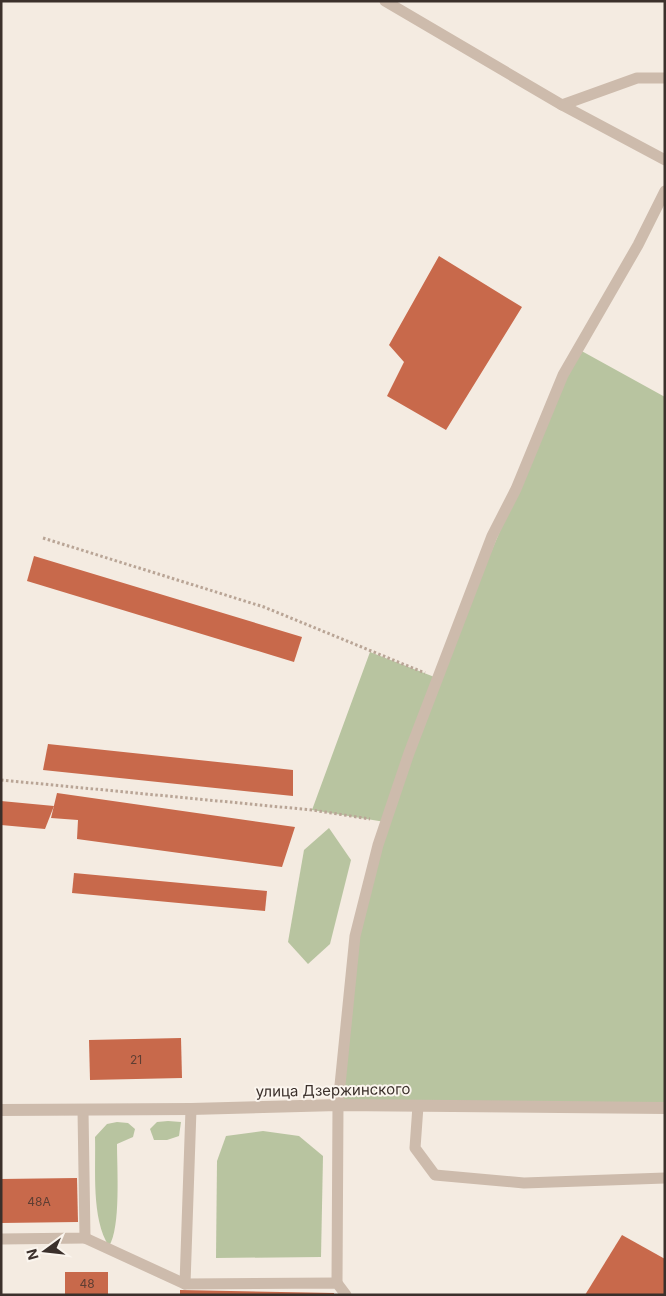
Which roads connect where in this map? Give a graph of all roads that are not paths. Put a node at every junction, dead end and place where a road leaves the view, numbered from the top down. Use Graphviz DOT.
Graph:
graph roads {
  1 [pos="386,1"];
  2 [pos="665,78"];
  3 [pos="562,105"];
  4 [pos="665,160"];
  5 [pos="665,191"];
  6 [pos="338,1105"];
  7 [pos="418,1106"];
  8 [pos="665,1108"];
  9 [pos="191,1109"];
  10 [pos="1,1110"];
  11 [pos="83,1110"];
  12 [pos="665,1178"];
  13 [pos="85,1238"];
  14 [pos="1,1239"];
  15 [pos="337,1283"];
  16 [pos="185,1284"];
  17 [pos="346,1295"];
  1 -- 3 [label="lane"];
  2 -- 3 [label="lane"];
  3 -- 4 [label="lane"];
  5 -- 6 [label="lane"];
  6 -- 7 [label="street, улица Дзержинского"];
  6 -- 9 [label="street, улица Дзержинского"];
  6 -- 15 [label="lane"];
  7 -- 8 [label="street, улица Дзержинского"];
  7 -- 12 [label="lane"];
  9 -- 11 [label="street, улица Дзержинского"];
  9 -- 16 [label="lane"];
  10 -- 11 [label="street, улица Дзержинского"];
  11 -- 13 [label="lane"];
  13 -- 14 [label="lane"];
  13 -- 16 [label="lane"];
  15 -- 16 [label="lane"];
  15 -- 17 [label="lane"];
}
